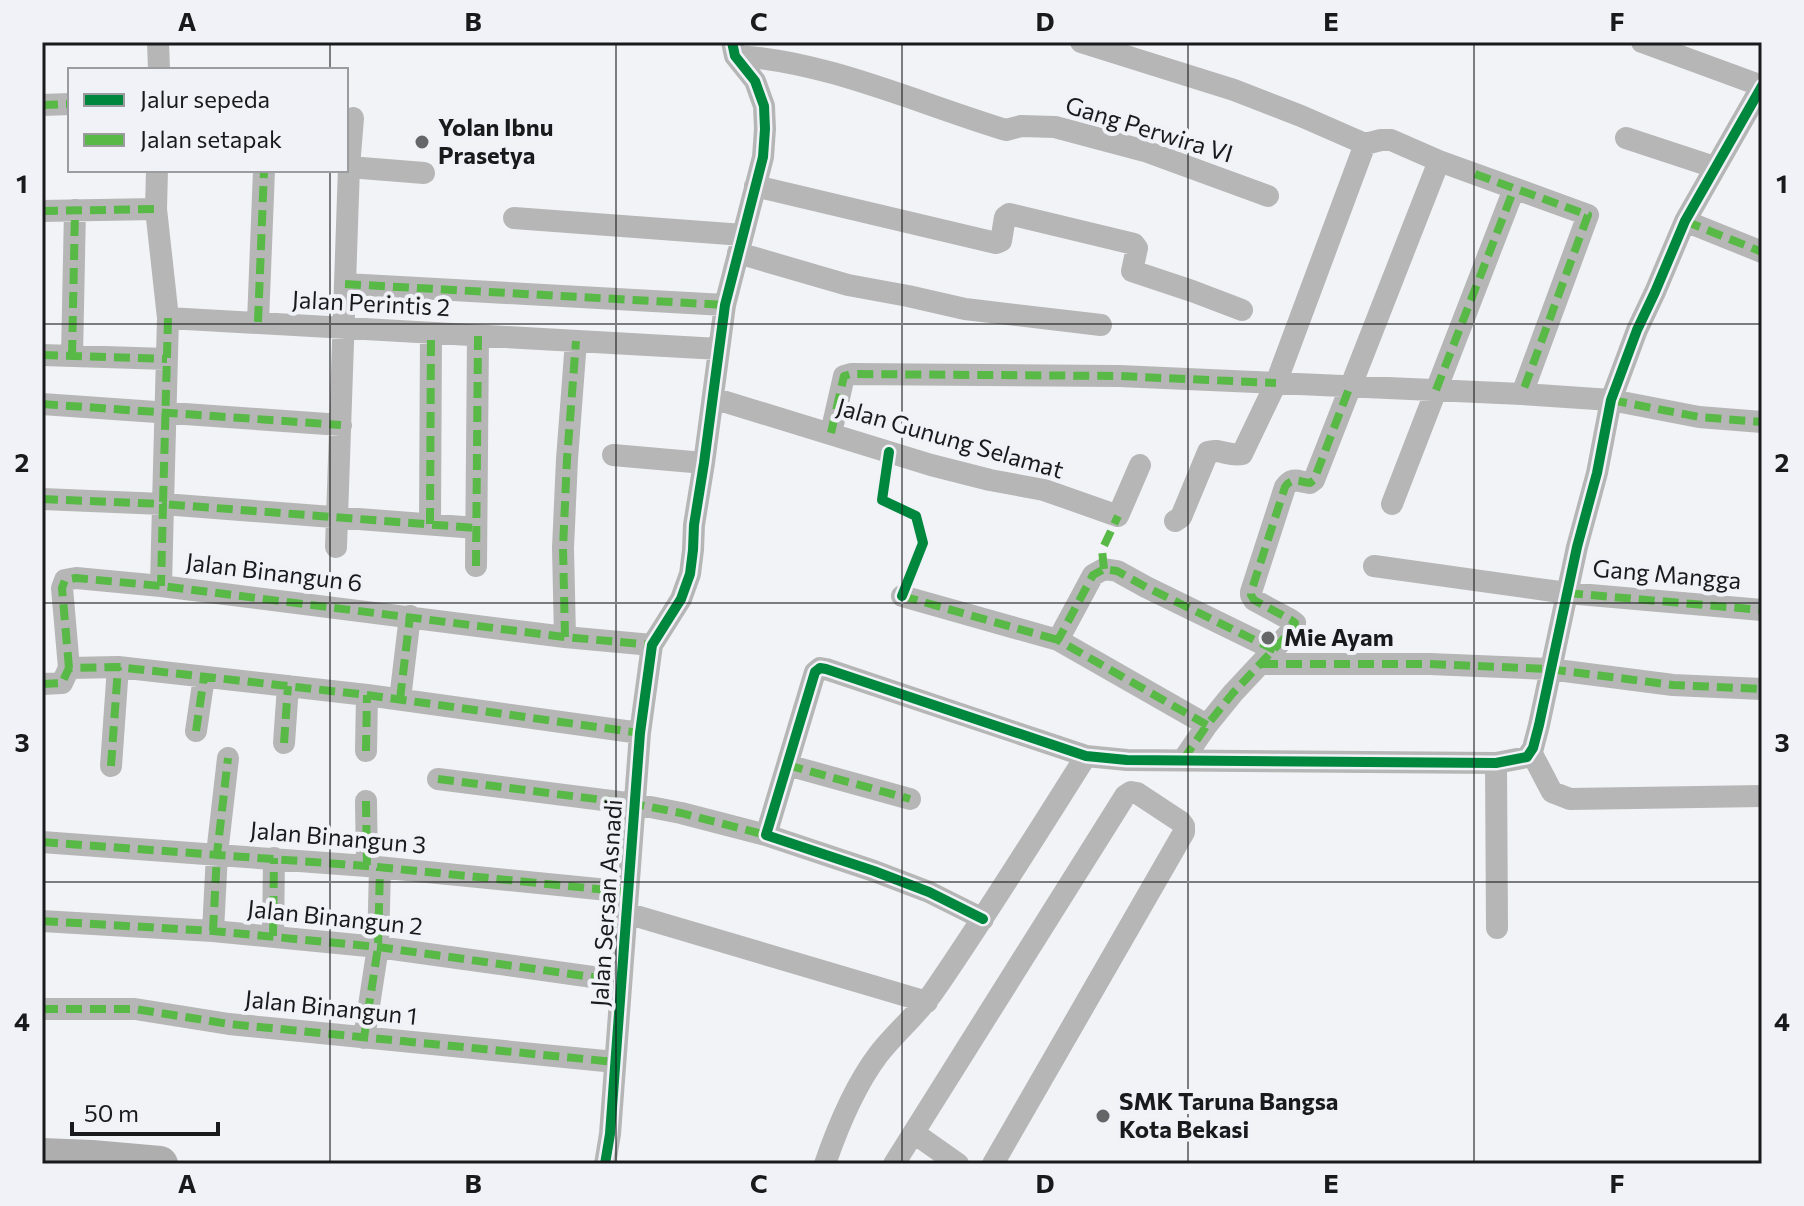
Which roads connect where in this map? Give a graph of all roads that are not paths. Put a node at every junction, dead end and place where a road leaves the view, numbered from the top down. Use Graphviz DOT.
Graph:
graph roads {
  1 [pos="158,42"];
  2 [pos="1081,42"];
  3 [pos="1642,42"];
  4 [pos="734,49"];
  5 [pos="159,68"];
  6 [pos="1762,86"];
  7 [pos="68,104"];
  8 [pos="42,105"];
  9 [pos="353,118"];
  10 [pos="1626,138"];
  11 [pos="1365,144"];
  12 [pos="1439,161"];
  13 [pos="349,167"];
  14 [pos="1714,167"];
  15 [pos="157,172"];
  16 [pos="264,172"];
  17 [pos="424,173"];
  18 [pos="755,186"];
  19 [pos="1514,189"];
  20 [pos="1268,196"];
  21 [pos="156,209"];
  22 [pos="75,210"];
  23 [pos="42,211"];
  24 [pos="514,218"];
  25 [pos="1685,221"];
  26 [pos="740,244"];
  27 [pos="1762,252"];
  28 [pos="345,284"];
  29 [pos="725,305"];
  30 [pos="1242,310"];
  31 [pos="168,318"];
  32 [pos="258,322"];
  33 [pos="1101,325"];
  34 [pos="344,329"];
  35 [pos="431,333"];
  36 [pos="478,336"];
  37 [pos="576,341"];
  38 [pos="719,349"];
  39 [pos="42,355"];
  40 [pos="72,356"];
  41 [pos="167,359"];
  42 [pos="1276,383"];
  43 [pos="1350,386"];
  44 [pos="1436,390"];
  45 [pos="1522,394"];
  46 [pos="713,398"];
  47 [pos="1611,400"];
  48 [pos="42,404"];
  49 [pos="166,412"];
  50 [pos="1762,422"];
  51 [pos="341,425"];
  52 [pos="831,433"];
  53 [pos="613,455"];
  54 [pos="704,463"];
  55 [pos="1140,465"];
  56 [pos="42,499"];
  57 [pos="163,504"];
  58 [pos="1392,504"];
  59 [pos="337,517"];
  60 [pos="1175,521"];
  61 [pos="430,524"];
  62 [pos="476,528"];
  63 [pos="336,547"];
  64 [pos="476,566"];
  65 [pos="1374,566"];
  66 [pos="161,586"];
  67 [pos="1567,593"];
  68 [pos="902,596"];
  69 [pos="1762,610"];
  70 [pos="410,616"];
  71 [pos="565,637"];
  72 [pos="1058,640"];
  73 [pos="652,645"];
  74 [pos="1268,657"];
  75 [pos="118,667"];
  76 [pos="69,668"];
  77 [pos="1549,669"];
  78 [pos="204,677"];
  79 [pos="42,684"];
  80 [pos="288,686"];
  81 [pos="1762,689"];
  82 [pos="367,695"];
  83 [pos="400,699"];
  84 [pos="1207,725"];
  85 [pos="196,731"];
  86 [pos="640,733"];
  87 [pos="284,743"];
  88 [pos="366,751"];
  89 [pos="1531,752"];
  90 [pos="1086,756"];
  91 [pos="228,758"];
  92 [pos="1183,760"];
  93 [pos="1496,763"];
  94 [pos="787,765"];
  95 [pos="111,766"];
  96 [pos="438,779"];
  97 [pos="1762,796"];
  98 [pos="910,799"];
  99 [pos="366,801"];
  100 [pos="635,804"];
  101 [pos="766,835"];
  102 [pos="42,842"];
  103 [pos="217,854"];
  104 [pos="274,858"];
  105 [pos="374,867"];
  106 [pos="627,902"];
  107 [pos="983,919"];
  108 [pos="42,921"];
  109 [pos="1497,928"];
  110 [pos="213,931"];
  111 [pos="273,936"];
  112 [pos="378,947"];
  113 [pos="621,981"];
  114 [pos="927,1002"];
  115 [pos="42,1009"];
  116 [pos="364,1038"];
  117 [pos="615,1062"];
  118 [pos="914,1133"];
  119 [pos="42,1156"];
  120 [pos="160,1164"];
  121 [pos="605,1164"];
  122 [pos="825,1164"];
  123 [pos="894,1164"];
  124 [pos="958,1164"];
  125 [pos="993,1164"];
  1 -- 5 [label="street"];
  2 -- 11 [label="street"];
  3 -- 6 [label="street"];
  4 -- 18 [label="street"];
  4 -- 20 [label="street, Gang Perwira VI"];
  6 -- 14 [label="street"];
  7 -- 8 [label="street"];
  9 -- 13 [label="street"];
  10 -- 14 [label="street"];
  11 -- 12 [label="street"];
  11 -- 42 [label="street"];
  12 -- 19 [label="street"];
  12 -- 43 [label="street"];
  13 -- 17 [label="street"];
  13 -- 28 [label="street"];
  14 -- 25 [label="street"];
  15 -- 21 [label="street"];
  16 -- 32 [label="street"];
  18 -- 26 [label="street"];
  18 -- 30 [label="street"];
  19 -- 44 [label="street"];
  19 -- 45 [label="street"];
  21 -- 22 [label="street"];
  21 -- 31 [label="street"];
  22 -- 23 [label="street"];
  22 -- 40 [label="street"];
  24 -- 26 [label="street"];
  25 -- 27 [label="street"];
  25 -- 47 [label="street"];
  26 -- 29 [label="street"];
  26 -- 33 [label="street"];
  28 -- 29 [label="street"];
  28 -- 34 [label="street"];
  29 -- 38 [label="street"];
  31 -- 32 [label="street, Jalan Perintis 2"];
  31 -- 41 [label="street"];
  32 -- 34 [label="street, Jalan Perintis 2"];
  34 -- 35 [label="street, Jalan Perintis 2"];
  34 -- 51 [label="street"];
  35 -- 36 [label="street, Jalan Perintis 2"];
  35 -- 61 [label="street"];
  36 -- 37 [label="street, Jalan Perintis 2"];
  36 -- 62 [label="street"];
  37 -- 38 [label="street, Jalan Perintis 2"];
  37 -- 71 [label="street"];
  38 -- 46 [label="street"];
  39 -- 40 [label="street"];
  40 -- 41 [label="street"];
  41 -- 49 [label="street"];
  42 -- 43 [label="street"];
  42 -- 52 [label="street"];
  42 -- 60 [label="street"];
  43 -- 44 [label="street"];
  43 -- 74 [label="street"];
  44 -- 45 [label="street"];
  44 -- 58 [label="street"];
  45 -- 47 [label="street"];
  46 -- 52 [label="street, Jalan Gunung Selamat"];
  46 -- 54 [label="street"];
  47 -- 50 [label="street"];
  47 -- 67 [label="street"];
  48 -- 49 [label="street"];
  49 -- 51 [label="street"];
  49 -- 57 [label="street"];
  51 -- 59 [label="street"];
  52 -- 55 [label="street, Jalan Gunung Selamat"];
  53 -- 54 [label="street"];
  54 -- 73 [label="street"];
  56 -- 57 [label="street"];
  57 -- 59 [label="street"];
  57 -- 66 [label="street"];
  59 -- 61 [label="street"];
  59 -- 63 [label="street"];
  61 -- 62 [label="street"];
  62 -- 64 [label="street"];
  65 -- 67 [label="street, Gang Mangga"];
  66 -- 70 [label="street, Jalan Binangun 6"];
  66 -- 76 [label="street, Jalan Binangun 6"];
  67 -- 69 [label="street, Gang Mangga"];
  67 -- 77 [label="street"];
  68 -- 72 [label="street"];
  70 -- 71 [label="street, Jalan Binangun 6"];
  70 -- 83 [label="street"];
  71 -- 73 [label="street, Jalan Binangun 6"];
  72 -- 74 [label="street"];
  72 -- 84 [label="street"];
  73 -- 86 [label="street, Jalan Sersan Asnadi"];
  74 -- 77 [label="street"];
  74 -- 84 [label="street"];
  75 -- 76 [label="street"];
  75 -- 78 [label="street"];
  75 -- 95 [label="street"];
  76 -- 79 [label="street"];
  77 -- 81 [label="street"];
  77 -- 89 [label="street"];
  78 -- 80 [label="street"];
  78 -- 85 [label="street"];
  80 -- 82 [label="street"];
  80 -- 87 [label="street"];
  82 -- 83 [label="street"];
  82 -- 88 [label="street"];
  83 -- 86 [label="street"];
  84 -- 92 [label="street"];
  86 -- 100 [label="street, Jalan Sersan Asnadi"];
  89 -- 93 [label="street"];
  89 -- 97 [label="street"];
  90 -- 92 [label="street"];
  90 -- 94 [label="street"];
  90 -- 107 [label="street"];
  91 -- 103 [label="street"];
  92 -- 93 [label="street"];
  93 -- 109 [label="street"];
  94 -- 98 [label="street"];
  94 -- 101 [label="street"];
  96 -- 100 [label="street"];
  99 -- 105 [label="street"];
  100 -- 101 [label="street"];
  100 -- 106 [label="street, Jalan Sersan Asnadi"];
  101 -- 107 [label="street"];
  102 -- 103 [label="street, Jalan Binangun 3"];
  103 -- 104 [label="street, Jalan Binangun 3"];
  103 -- 110 [label="street"];
  104 -- 105 [label="street, Jalan Binangun 3"];
  104 -- 111 [label="street"];
  105 -- 106 [label="street, Jalan Binangun 3"];
  105 -- 112 [label="street"];
  106 -- 113 [label="street, Jalan Sersan Asnadi"];
  106 -- 114 [label="street, Jalan Binangun 3"];
  107 -- 114 [label="street"];
  108 -- 110 [label="street, Jalan Binangun 2"];
  110 -- 111 [label="street, Jalan Binangun 2"];
  111 -- 112 [label="street, Jalan Binangun 2"];
  112 -- 113 [label="street, Jalan Binangun 2"];
  112 -- 116 [label="street"];
  113 -- 117 [label="street, Jalan Sersan Asnadi"];
  114 -- 122 [label="street"];
  115 -- 116 [label="street, Jalan Binangun 1"];
  116 -- 117 [label="street, Jalan Binangun 1"];
  117 -- 121 [label="street, Jalan Sersan Asnadi"];
  118 -- 123 [label="street"];
  118 -- 124 [label="street"];
  118 -- 125 [label="street"];
  119 -- 120 [label="main road"];
}
